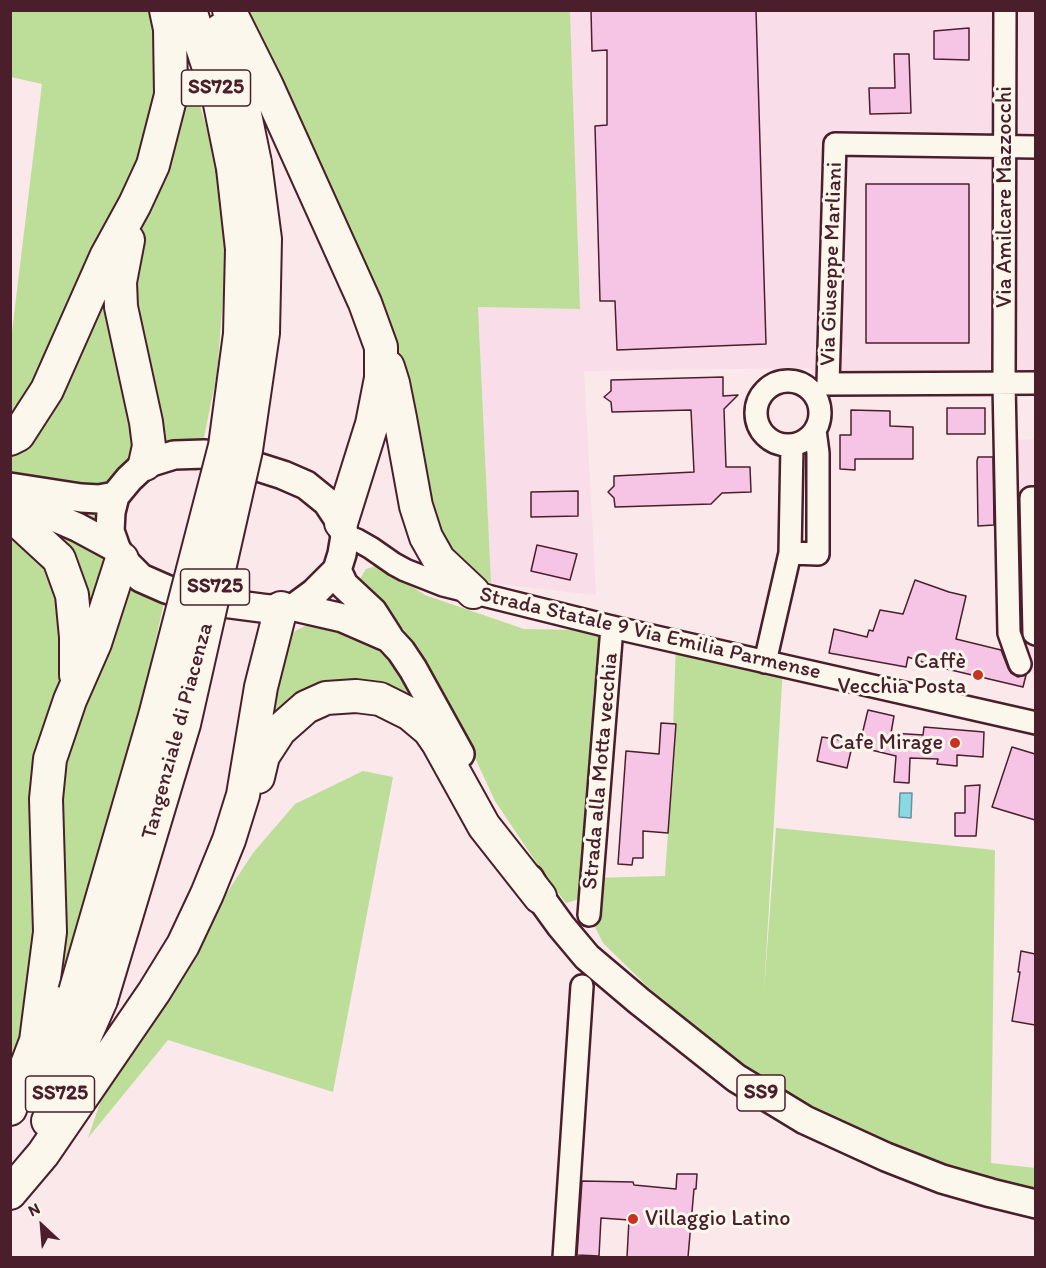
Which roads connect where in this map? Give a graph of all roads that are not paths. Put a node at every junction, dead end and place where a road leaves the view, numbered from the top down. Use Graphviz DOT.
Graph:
graph roads {
  1 [pos="166,10"];
  2 [pos="190,10"];
  3 [pos="214,10"];
  4 [pos="229,10"];
  5 [pos="1005,10"];
  6 [pos="1005,146"];
  7 [pos="1035,147"];
  8 [pos="244,165"];
  9 [pos="135,204"];
  10 [pos="381,347"];
  11 [pos="1004,383"];
  12 [pos="1035,383"];
  13 [pos="815,430"];
  14 [pos="10,439"];
  15 [pos="792,445"];
  16 [pos="145,464"];
  17 [pos="10,487"];
  18 [pos="115,496"];
  19 [pos="10,498"];
  20 [pos="1035,498"];
  21 [pos="10,518"];
  22 [pos="343,530"];
  23 [pos="790,553"];
  24 [pos="119,554"];
  25 [pos="337,570"];
  26 [pos="473,592"];
  27 [pos="288,608"];
  28 [pos="612,627"];
  29 [pos="1035,634"];
  30 [pos="389,638"];
  31 [pos="765,662"];
  32 [pos="1020,664"];
  33 [pos="76,686"];
  34 [pos="1035,723"];
  35 [pos="229,840"];
  36 [pos="540,897"];
  37 [pos="589,915"];
  38 [pos="582,986"];
  39 [pos="88,996"];
  40 [pos="10,1109"];
  41 [pos="10,1125"];
  42 [pos="10,1184"];
  43 [pos="10,1192"];
  44 [pos="1035,1204"];
  45 [pos="564,1257"];
  1 -- 9 [label="highway"];
  2 -- 8 [label="highway, Tangenziale di Piacenza / SS725"];
  3 -- 8 [label="highway, Tangenziale di Piacenza / SS725"];
  4 -- 10 [label="highway"];
  5 -- 6 [label="street, Via Amilcare Mazzocchi"];
  6 -- 7 [label="street"];
  6 -- 11 [label="street, Via Amilcare Mazzocchi"];
  6 -- 11 [label="street, Via Giuseppe Marliani"];
  8 -- 39 [label="highway, Tangenziale di Piacenza / SS725, bridge"];
  9 -- 14 [label="highway"];
  9 -- 16 [label="highway"];
  10 -- 22 [label="highway"];
  10 -- 26 [label="highway"];
  11 -- 12 [label="street"];
  11 -- 32 [label="street, Via Amilcare Mazzocchi"];
  13 -- 15 [label="street"];
  13 -- 15 [label="street"];
  13 -- 23 [label="street"];
  15 -- 23 [label="street"];
  16 -- 18 [label="main road, Strada Statale 9 Via Emilia Parmense"];
  16 -- 22 [label="main road, Strada Statale 9 Via Emilia Parmense"];
  17 -- 18 [label="main road"];
  18 -- 24 [label="main road"];
  19 -- 24 [label="main road"];
  20 -- 29 [label="street"];
  21 -- 33 [label="highway"];
  22 -- 25 [label="main road"];
  22 -- 26 [label="street, Strada Statale 9 Via Emilia Parmense"];
  23 -- 31 [label="street"];
  24 -- 27 [label="main road"];
  24 -- 33 [label="highway"];
  25 -- 27 [label="main road"];
  25 -- 30 [label="main road"];
  26 -- 28 [label="street, Strada Statale 9 Via Emilia Parmense"];
  27 -- 30 [label="main road"];
  27 -- 35 [label="highway"];
  28 -- 31 [label="street, Strada Statale 9 Via Emilia Parmense"];
  28 -- 37 [label="street, Strada alla Motta vecchia"];
  30 -- 36 [label="main road, SS9"];
  31 -- 34 [label="street, Strada Statale 9 Via Emilia Parmense"];
  33 -- 40 [label="highway"];
  35 -- 36 [label="highway"];
  35 -- 43 [label="highway"];
  36 -- 44 [label="main road, SS9"];
  38 -- 45 [label="street"];
  39 -- 41 [label="highway, Tangenziale di Piacenza / SS725"];
  39 -- 42 [label="highway, Tangenziale di Piacenza / SS725"];
}
